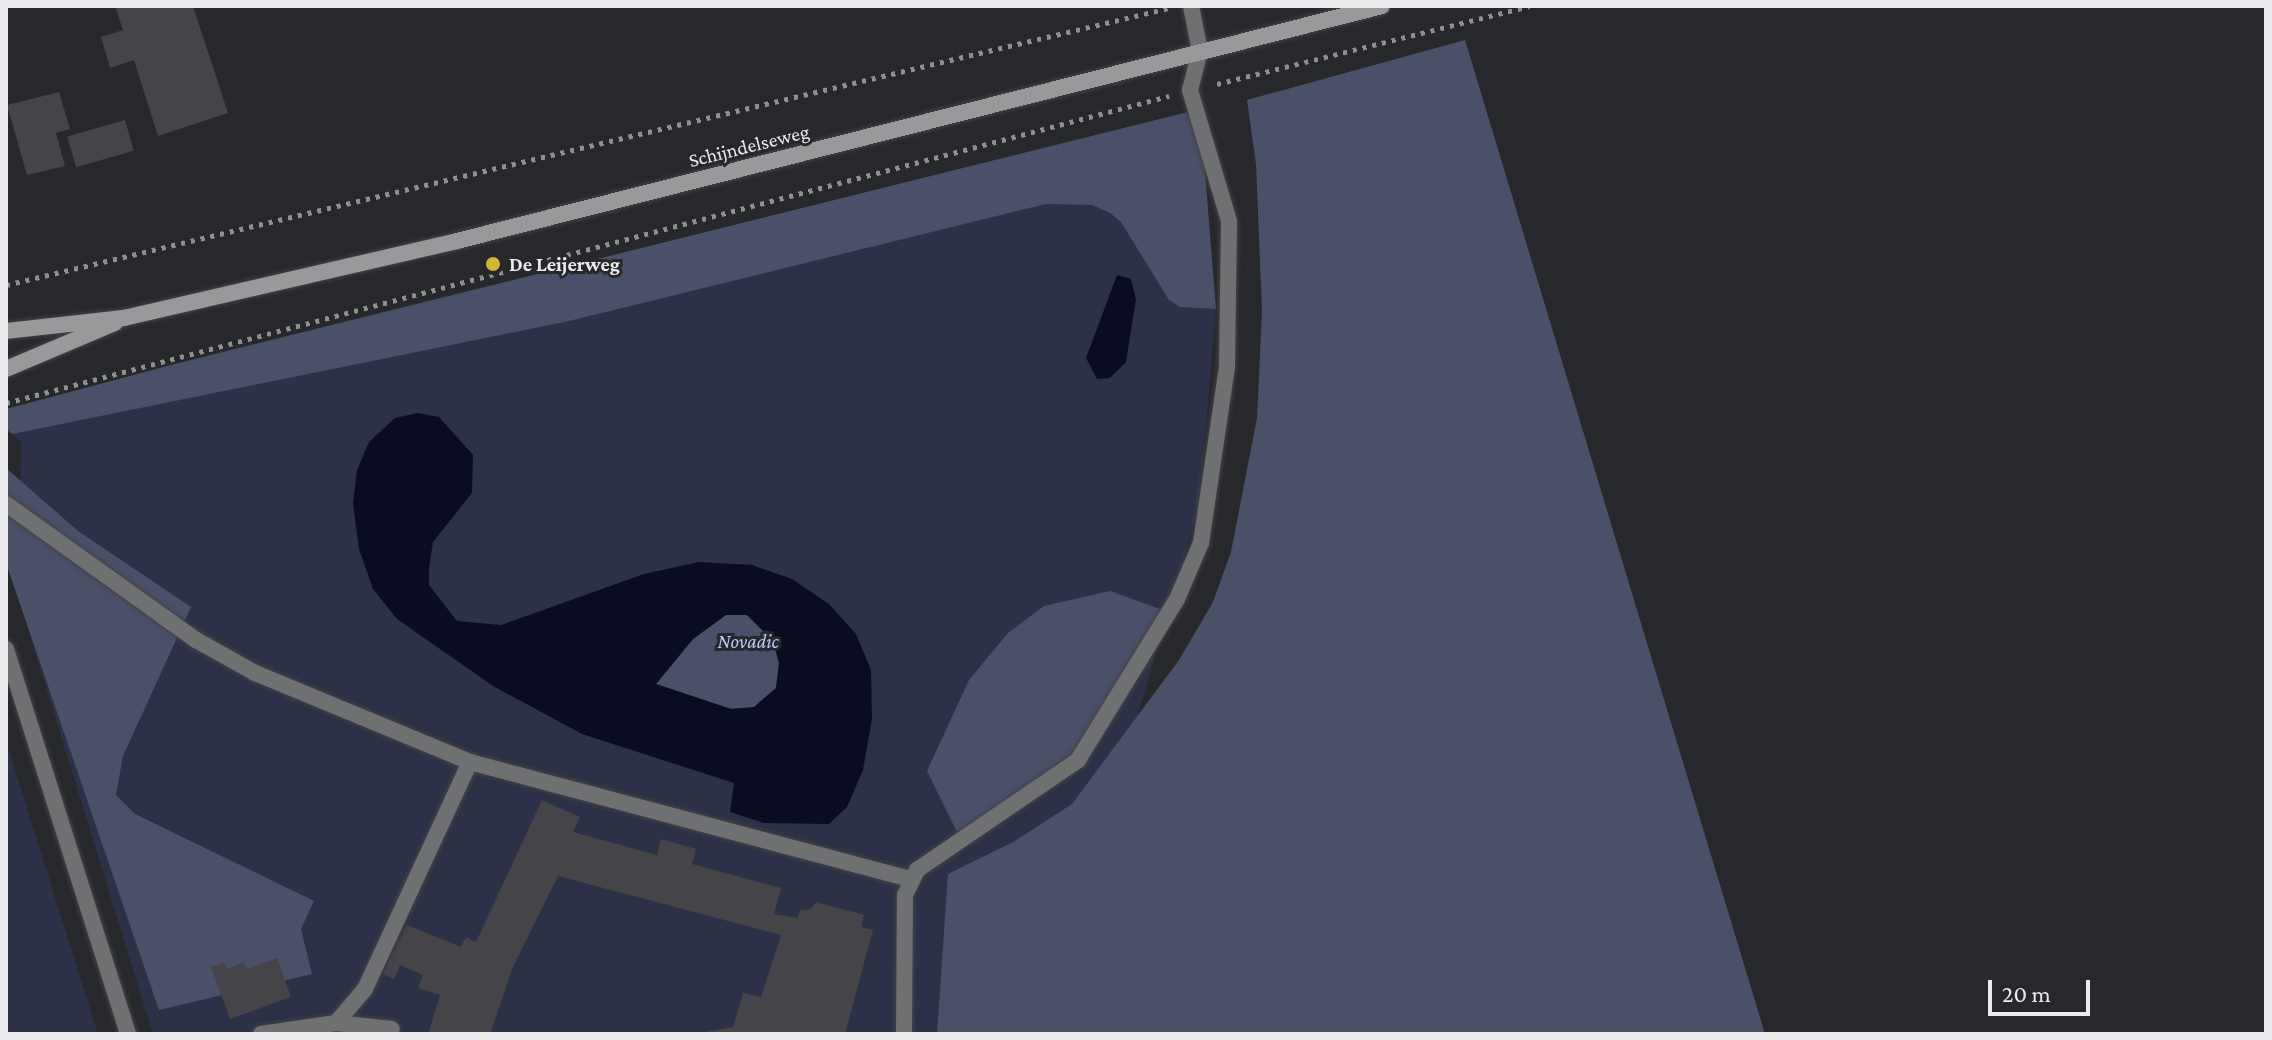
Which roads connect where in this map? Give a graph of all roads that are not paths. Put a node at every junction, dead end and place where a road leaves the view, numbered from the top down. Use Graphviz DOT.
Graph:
graph roads {
  1 [pos="1191,6"];
  2 [pos="1382,6"];
  3 [pos="1200,51"];
  4 [pos="124,318"];
  5 [pos="6,331"];
  6 [pos="6,369"];
  7 [pos="6,504"];
  8 [pos="6,649"];
  9 [pos="470,762"];
  10 [pos="912,880"];
  11 [pos="336,1023"];
  12 [pos="392,1029"];
  13 [pos="128,1034"];
  14 [pos="261,1034"];
  15 [pos="904,1034"];
  1 -- 3 [label="street"];
  2 -- 3 [label="main road, Schijndelseweg"];
  3 -- 4 [label="main road, Schijndelseweg"];
  3 -- 10 [label="street"];
  4 -- 5 [label="main road, Schijndelseweg"];
  4 -- 6 [label="main road, Schijndelseweg"];
  7 -- 9 [label="street"];
  8 -- 13 [label="street"];
  9 -- 10 [label="street"];
  9 -- 11 [label="street"];
  10 -- 15 [label="street"];
  11 -- 12 [label="street"];
  11 -- 14 [label="street"];
}
